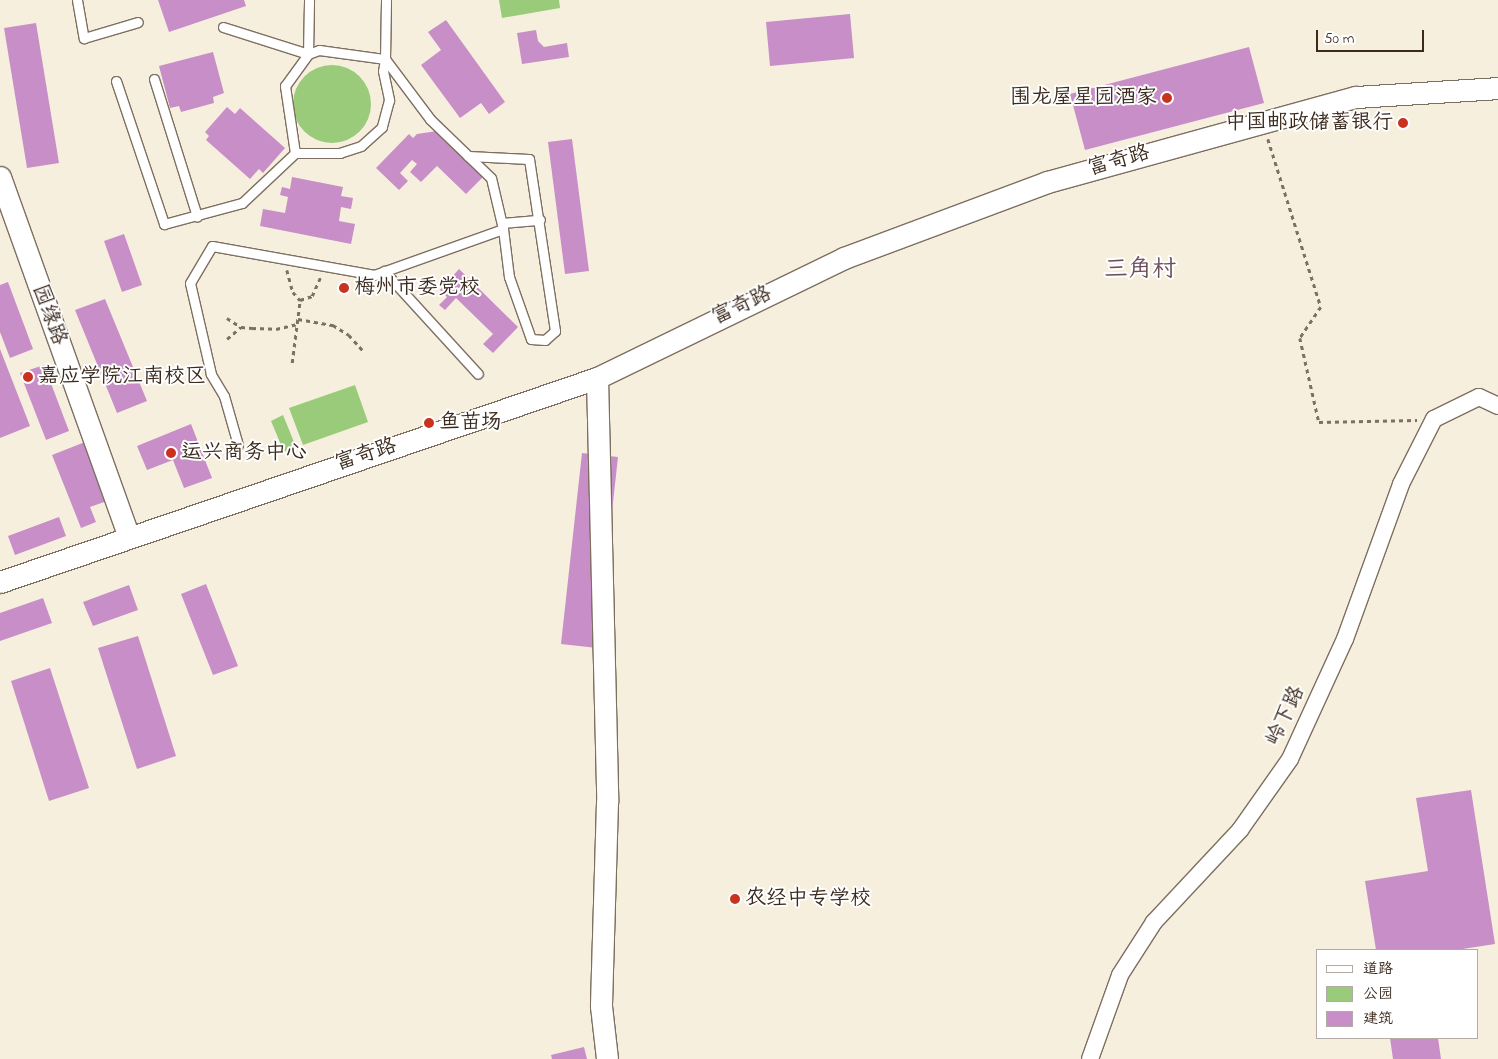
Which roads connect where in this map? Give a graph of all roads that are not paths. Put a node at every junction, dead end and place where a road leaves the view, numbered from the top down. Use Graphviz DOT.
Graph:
graph roads {
  1 [pos="77,0"];
  2 [pos="309,0"];
  3 [pos="386,0"];
  4 [pos="138,22"];
  5 [pos="223,27"];
  6 [pos="308,54"];
  7 [pos="385,59"];
  8 [pos="154,79"];
  9 [pos="116,81"];
  10 [pos="1498,88"];
  11 [pos="295,153"];
  12 [pos="468,156"];
  13 [pos="0,177"];
  14 [pos="197,216"];
  15 [pos="540,220"];
  16 [pos="502,226"];
  17 [pos="384,271"];
  18 [pos="478,374"];
  19 [pos="597,378"];
  20 [pos="1498,406"];
  21 [pos="238,445"];
  22 [pos="129,536"];
  23 [pos="0,582"];
  24 [pos="607,1059"];
  25 [pos="1090,1059"];
  1 -- 4 [label="lane"];
  2 -- 6 [label="lane"];
  3 -- 7 [label="lane"];
  5 -- 6 [label="lane"];
  6 -- 7 [label="lane"];
  6 -- 11 [label="lane"];
  7 -- 11 [label="lane"];
  7 -- 12 [label="lane"];
  8 -- 14 [label="lane"];
  9 -- 14 [label="lane"];
  10 -- 19 [label="street, 富奇路"];
  11 -- 14 [label="lane"];
  12 -- 15 [label="lane"];
  12 -- 16 [label="lane"];
  13 -- 22 [label="street, 园缘路"];
  15 -- 16 [label="lane"];
  15 -- 16 [label="lane"];
  16 -- 17 [label="lane"];
  17 -- 18 [label="lane"];
  17 -- 21 [label="lane"];
  19 -- 22 [label="street, 富奇路"];
  19 -- 24 [label="street"];
  20 -- 25 [label="street, 岭下路"];
  22 -- 23 [label="street, 富奇路"];
}
